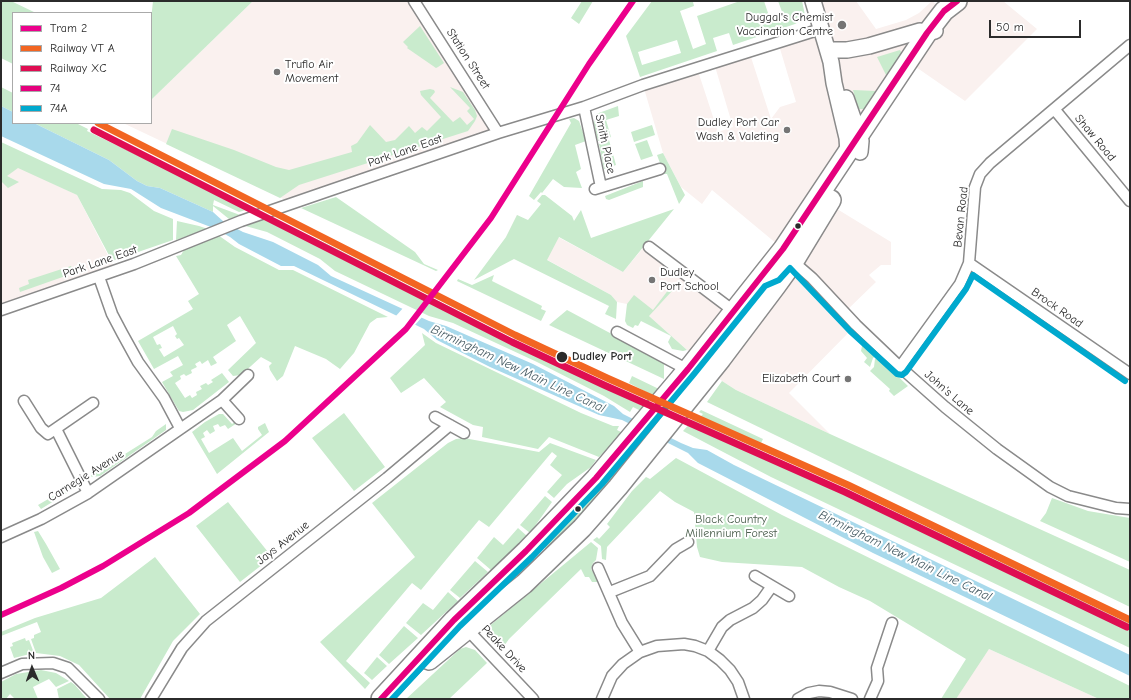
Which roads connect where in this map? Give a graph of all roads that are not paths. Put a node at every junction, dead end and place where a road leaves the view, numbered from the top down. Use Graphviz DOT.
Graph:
graph roads {
  1 [pos="414,1"];
  2 [pos="813,1"];
  3 [pos="958,4"];
  4 [pos="821,30"];
  5 [pos="927,33"];
  6 [pos="1130,45"];
  7 [pos="830,56"];
  8 [pos="584,107"];
  9 [pos="1055,110"];
  10 [pos="498,133"];
  11 [pos="856,149"];
  12 [pos="660,169"];
  13 [pos="1130,201"];
  14 [pos="649,247"];
  15 [pos="794,261"];
  16 [pos="969,263"];
  17 [pos="99,277"];
  18 [pos="760,279"];
  19 [pos="1,310"];
  20 [pos="735,312"];
  21 [pos="617,332"];
  22 [pos="900,367"];
  23 [pos="688,370"];
  24 [pos="1130,374"];
  25 [pos="248,375"];
  26 [pos="703,381"];
  27 [pos="222,400"];
  28 [pos="24,401"];
  29 [pos="93,403"];
  30 [pos="435,417"];
  31 [pos="239,419"];
  32 [pos="450,425"];
  33 [pos="180,428"];
  34 [pos="56,429"];
  35 [pos="464,433"];
  36 [pos="88,493"];
  37 [pos="1130,509"];
  38 [pos="1,536"];
  39 [pos="688,542"];
  40 [pos="598,568"];
  41 [pos="755,576"];
  42 [pos="772,586"];
  43 [pos="610,592"];
  44 [pos="790,596"];
  45 [pos="892,623"];
  46 [pos="462,625"];
  47 [pos="708,651"];
  48 [pos="640,652"];
  49 [pos="1,673"];
  50 [pos="388,693"];
  51 [pos="99,699"];
  52 [pos="150,699"];
  53 [pos="533,699"];
  54 [pos="602,699"];
  55 [pos="744,699"];
  56 [pos="798,699"];
  57 [pos="852,699"];
  58 [pos="870,699"];
  1 -- 10 [label="street, Station Street"];
  2 -- 4 [label="main road"];
  3 -- 5 [label="highway"];
  3 -- 11 [label="highway"];
  4 -- 7 [label="main road"];
  4 -- 8 [label="street, Park Lane East"];
  5 -- 7 [label="main road"];
  5 -- 11 [label="highway"];
  6 -- 9 [label="street, Bevan Road"];
  7 -- 11 [label="main road"];
  8 -- 10 [label="street, Park Lane East"];
  8 -- 12 [label="street, Smith Place"];
  9 -- 13 [label="street, Shaw Road"];
  9 -- 16 [label="street, Bevan Road"];
  10 -- 17 [label="street, Park Lane East"];
  11 -- 15 [label="highway"];
  11 -- 18 [label="highway"];
  14 -- 20 [label="street"];
  15 -- 18 [label="street"];
  15 -- 22 [label="street, John's Lane"];
  15 -- 26 [label="highway"];
  16 -- 22 [label="street, Bevan Road"];
  16 -- 24 [label="street, Brock Road"];
  17 -- 19 [label="street, Park Lane East"];
  17 -- 33 [label="street"];
  18 -- 20 [label="highway"];
  20 -- 23 [label="highway"];
  21 -- 23 [label="street"];
  22 -- 37 [label="street, John's Lane"];
  23 -- 26 [label="street"];
  23 -- 46 [label="highway"];
  25 -- 27 [label="street, Carnegie Avenue"];
  26 -- 46 [label="highway"];
  27 -- 31 [label="street"];
  27 -- 33 [label="street, Carnegie Avenue"];
  28 -- 34 [label="street"];
  29 -- 34 [label="street"];
  30 -- 32 [label="street"];
  32 -- 35 [label="street"];
  32 -- 52 [label="street, Jays Avenue"];
  33 -- 36 [label="street, Carnegie Avenue"];
  34 -- 36 [label="street"];
  36 -- 38 [label="street, Carnegie Avenue"];
  39 -- 43 [label="street"];
  40 -- 43 [label="street"];
  41 -- 42 [label="street"];
  42 -- 44 [label="street"];
  42 -- 47 [label="street"];
  43 -- 48 [label="street"];
  45 -- 58 [label="street"];
  46 -- 50 [label="highway"];
  46 -- 53 [label="street, Peake Drive"];
  47 -- 48 [label="street"];
  47 -- 55 [label="street"];
  48 -- 54 [label="street"];
  49 -- 51 [label="street"];
  56 -- 57 [label="street"];
}
